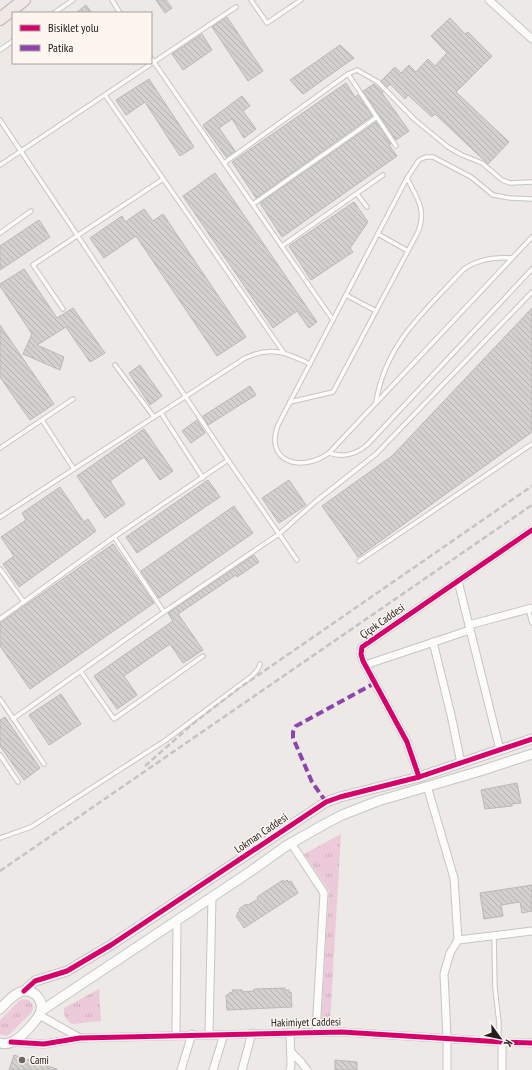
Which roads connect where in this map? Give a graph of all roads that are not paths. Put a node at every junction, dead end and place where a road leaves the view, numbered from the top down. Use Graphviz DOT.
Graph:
graph roads {
  1 [pos="24,0"];
  2 [pos="73,0"];
  3 [pos="112,0"];
  4 [pos="251,0"];
  5 [pos="300,0"];
  6 [pos="490,0"];
  7 [pos="236,7"];
  8 [pos="55,12"];
  9 [pos="119,12"];
  10 [pos="0,19"];
  11 [pos="532,39"];
  12 [pos="12,42"];
  13 [pos="0,50"];
  14 [pos="152,59"];
  15 [pos="154,62"];
  16 [pos="151,64"];
  17 [pos="348,74"];
  18 [pos="105,95"];
  19 [pos="377,117"];
  20 [pos="0,120"];
  21 [pos="396,146"];
  22 [pos="21,151"];
  23 [pos="224,162"];
  24 [pos="0,165"];
  25 [pos="383,176"];
  26 [pos="407,178"];
  27 [pos="164,179"];
  28 [pos="532,182"];
  29 [pos="357,194"];
  30 [pos="532,198"];
  31 [pos="253,204"];
  32 [pos="367,207"];
  33 [pos="31,212"];
  34 [pos="0,233"];
  35 [pos="378,234"];
  36 [pos="77,235"];
  37 [pos="532,237"];
  38 [pos="282,246"];
  39 [pos="408,251"];
  40 [pos="512,258"];
  41 [pos="532,269"];
  42 [pos="532,292"];
  43 [pos="346,295"];
  44 [pos="63,309"];
  45 [pos="376,311"];
  46 [pos="333,320"];
  47 [pos="284,354"];
  48 [pos="310,364"];
  49 [pos="114,365"];
  50 [pos="186,396"];
  51 [pos="73,399"];
  52 [pos="290,402"];
  53 [pos="376,403"];
  54 [pos="161,413"];
  55 [pos="154,417"];
  56 [pos="42,420"];
  57 [pos="532,444"];
  58 [pos="0,448"];
  59 [pos="329,453"];
  60 [pos="228,460"];
  61 [pos="74,469"];
  62 [pos="203,478"];
  63 [pos="0,517"];
  64 [pos="532,530"];
  65 [pos="279,534"];
  66 [pos="114,537"];
  67 [pos="297,560"];
  68 [pos="359,561"];
  69 [pos="0,568"];
  70 [pos="458,581"];
  71 [pos="24,602"];
  72 [pos="530,609"];
  73 [pos="164,612"];
  74 [pos="0,619"];
  75 [pos="532,623"];
  76 [pos="470,628"];
  77 [pos="433,642"];
  78 [pos="203,656"];
  79 [pos="260,664"];
  80 [pos="365,665"];
  81 [pos="81,672"];
  82 [pos="0,699"];
  83 [pos="13,719"];
  84 [pos="532,740"];
  85 [pos="500,750"];
  86 [pos="532,754"];
  87 [pos="0,755"];
  88 [pos="461,763"];
  89 [pos="44,764"];
  90 [pos="419,776"];
  91 [pos="18,782"];
  92 [pos="427,786"];
  93 [pos="0,838"];
  94 [pos="291,843"];
  95 [pos="212,896"];
  96 [pos="177,920"];
  97 [pos="532,931"];
  98 [pos="494,936"];
  99 [pos="458,940"];
  100 [pos="24,991"];
  101 [pos="0,1009"];
  102 [pos="40,1013"];
  103 [pos="290,1032"];
  104 [pos="316,1032"];
  105 [pos="252,1033"];
  106 [pos="192,1034"];
  107 [pos="210,1034"];
  108 [pos="224,1034"];
  109 [pos="176,1035"];
  110 [pos="80,1038"];
  111 [pos="447,1038"];
  112 [pos="501,1042"];
  113 [pos="532,1043"];
  114 [pos="5,1044"];
  115 [pos="291,1052"];
  116 [pos="180,1070"];
  117 [pos="213,1070"];
  118 [pos="242,1070"];
  119 [pos="290,1070"];
  120 [pos="307,1070"];
  121 [pos="447,1070"];
  122 [pos="502,1070"];
  1 -- 10 [label="highway"];
  2 -- 8 [label="lane"];
  3 -- 9 [label="lane"];
  4 -- 5 [label="lane"];
  6 -- 11 [label="street"];
  7 -- 15 [label="lane"];
  12 -- 13 [label="lane"];
  14 -- 15 [label="lane"];
  15 -- 23 [label="lane"];
  16 -- 18 [label="lane"];
  17 -- 19 [label="lane"];
  17 -- 23 [label="lane"];
  17 -- 28 [label="lane"];
  18 -- 22 [label="lane"];
  18 -- 27 [label="lane"];
  19 -- 21 [label="lane"];
  19 -- 31 [label="lane"];
  20 -- 22 [label="lane"];
  22 -- 24 [label="lane"];
  22 -- 36 [label="lane"];
  23 -- 31 [label="lane"];
  25 -- 29 [label="lane"];
  26 -- 30 [label="lane"];
  26 -- 35 [label="lane"];
  26 -- 39 [label="lane"];
  27 -- 36 [label="lane"];
  27 -- 47 [label="lane"];
  29 -- 32 [label="lane"];
  29 -- 38 [label="lane"];
  31 -- 38 [label="lane"];
  33 -- 34 [label="lane"];
  35 -- 39 [label="lane"];
  35 -- 43 [label="lane"];
  36 -- 44 [label="lane"];
  36 -- 50 [label="lane"];
  37 -- 40 [label="lane"];
  38 -- 46 [label="lane"];
  39 -- 45 [label="lane"];
  40 -- 53 [label="lane"];
  40 -- 53 [label="lane"];
  41 -- 59 [label="lane"];
  42 -- 65 [label="lane"];
  43 -- 45 [label="lane"];
  43 -- 46 [label="lane"];
  45 -- 52 [label="lane"];
  46 -- 48 [label="lane"];
  47 -- 48 [label="lane"];
  47 -- 50 [label="lane"];
  48 -- 52 [label="lane"];
  49 -- 55 [label="lane"];
  50 -- 54 [label="lane"];
  50 -- 60 [label="lane"];
  51 -- 56 [label="lane"];
  52 -- 59 [label="lane"];
  53 -- 59 [label="lane"];
  54 -- 55 [label="lane"];
  54 -- 62 [label="lane"];
  55 -- 61 [label="lane"];
  56 -- 58 [label="lane"];
  56 -- 61 [label="lane"];
  57 -- 68 [label="lane"];
  60 -- 62 [label="lane"];
  60 -- 65 [label="lane"];
  61 -- 63 [label="lane"];
  62 -- 66 [label="lane"];
  64 -- 70 [label="street, Çiçek Caddesi"];
  65 -- 67 [label="lane"];
  65 -- 73 [label="lane"];
  66 -- 71 [label="lane"];
  66 -- 73 [label="lane"];
  69 -- 71 [label="lane"];
  70 -- 76 [label="street"];
  70 -- 80 [label="street, Çiçek Caddesi"];
  71 -- 74 [label="lane"];
  72 -- 75 [label="lane"];
  72 -- 76 [label="street"];
  73 -- 81 [label="lane"];
  76 -- 77 [label="street"];
  76 -- 85 [label="street"];
  77 -- 80 [label="street"];
  77 -- 88 [label="street"];
  78 -- 81 [label="lane"];
  79 -- 93 [label="lane"];
  80 -- 90 [label="street, Çiçek Caddesi"];
  81 -- 83 [label="lane"];
  82 -- 83 [label="lane"];
  83 -- 89 [label="lane"];
  84 -- 85 [label="street, Lokman Caddesi"];
  85 -- 88 [label="street, Lokman Caddesi"];
  86 -- 92 [label="street"];
  87 -- 91 [label="lane"];
  88 -- 90 [label="street, Lokman Caddesi"];
  90 -- 100 [label="street, Lokman Caddesi"];
  92 -- 94 [label="street"];
  92 -- 99 [label="street"];
  94 -- 95 [label="street"];
  94 -- 104 [label="street"];
  95 -- 96 [label="street"];
  95 -- 107 [label="street"];
  96 -- 102 [label="street"];
  96 -- 109 [label="street"];
  97 -- 98 [label="street"];
  98 -- 99 [label="street"];
  98 -- 112 [label="lane"];
  99 -- 111 [label="street"];
  100 -- 101 [label="street, Lokman Caddesi"];
  100 -- 102 [label="street"];
  102 -- 110 [label="street"];
  102 -- 114 [label="street"];
  103 -- 104 [label="street, Hakimiyet Caddesi"];
  103 -- 105 [label="street, Hakimiyet Caddesi"];
  103 -- 115 [label="street"];
  104 -- 111 [label="street, Hakimiyet Caddesi"];
  105 -- 108 [label="street, Hakimiyet Caddesi"];
  105 -- 118 [label="street"];
  106 -- 107 [label="street, Hakimiyet Caddesi"];
  106 -- 109 [label="street, Hakimiyet Caddesi"];
  106 -- 116 [label="street"];
  107 -- 108 [label="street, Hakimiyet Caddesi"];
  108 -- 117 [label="street"];
  109 -- 110 [label="street, Hakimiyet Caddesi"];
  110 -- 114 [label="street, Hakimiyet Caddesi"];
  111 -- 112 [label="street, Hakimiyet Caddesi"];
  111 -- 121 [label="street"];
  112 -- 113 [label="street, Hakimiyet Caddesi"];
  112 -- 122 [label="street"];
  115 -- 119 [label="street"];
  115 -- 120 [label="street"];
}
